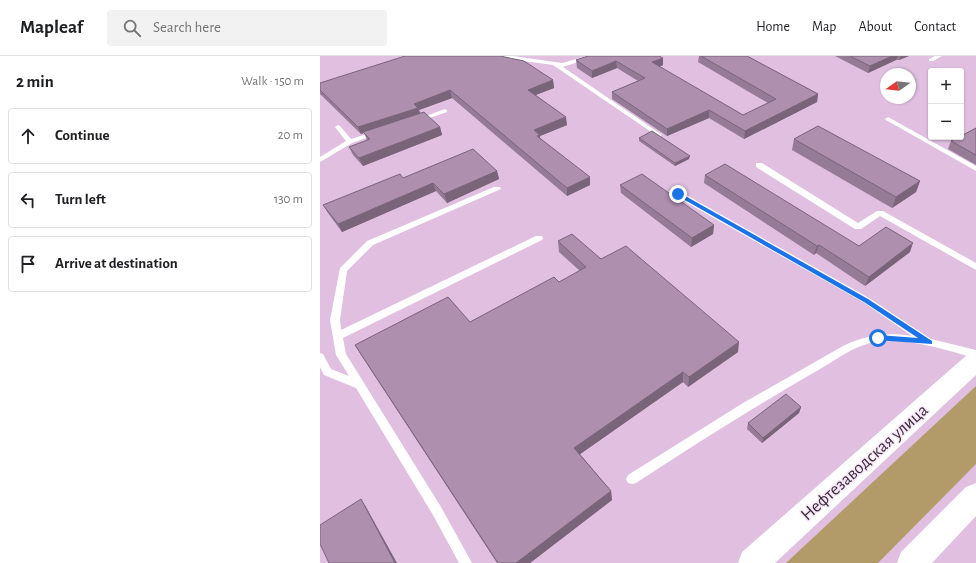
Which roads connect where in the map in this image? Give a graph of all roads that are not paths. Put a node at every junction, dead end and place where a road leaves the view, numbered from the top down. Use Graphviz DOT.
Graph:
graph roads {
  1 [pos="502,56"];
  2 [pos="593,56"];
  3 [pos="939,56"];
  4 [pos="931,60"];
  5 [pos="555,64"];
  6 [pos="445,111"];
  7 [pos="888,119"];
  8 [pos="408,123"];
  9 [pos="338,127"];
  10 [pos="386,130"];
  11 [pos="659,135"];
  12 [pos="350,142"];
  13 [pos="320,160"];
  14 [pos="759,165"];
  15 [pos="976,169"];
  16 [pos="497,189"];
  17 [pos="678,194"];
  18 [pos="539,238"];
  19 [pos="976,267"];
  20 [pos="338,336"];
  21 [pos="930,342"];
  22 [pos="976,354"];
  23 [pos="320,357"];
  24 [pos="976,361"];
  25 [pos="360,384"];
  26 [pos="632,479"];
  27 [pos="976,496"];
  28 [pos="466,563"];
  29 [pos="753,563"];
  30 [pos="912,563"];
  1 -- 5 [label="lane"];
  2 -- 5 [label="lane"];
  3 -- 4 [label="lane"];
  5 -- 11 [label="lane"];
  6 -- 8 [label="lane"];
  7 -- 15 [label="lane"];
  9 -- 12 [label="lane"];
  10 -- 12 [label="lane"];
  12 -- 13 [label="lane"];
  14 -- 19 [label="lane"];
  16 -- 20 [label="lane"];
  17 -- 21 [label="lane"];
  18 -- 20 [label="lane"];
  20 -- 25 [label="lane"];
  21 -- 22 [label="lane"];
  21 -- 26 [label="lane"];
  23 -- 25 [label="lane"];
  24 -- 29 [label="main road, Нефтезаводская улица"];
  25 -- 28 [label="lane"];
  27 -- 30 [label="main road"];
}
